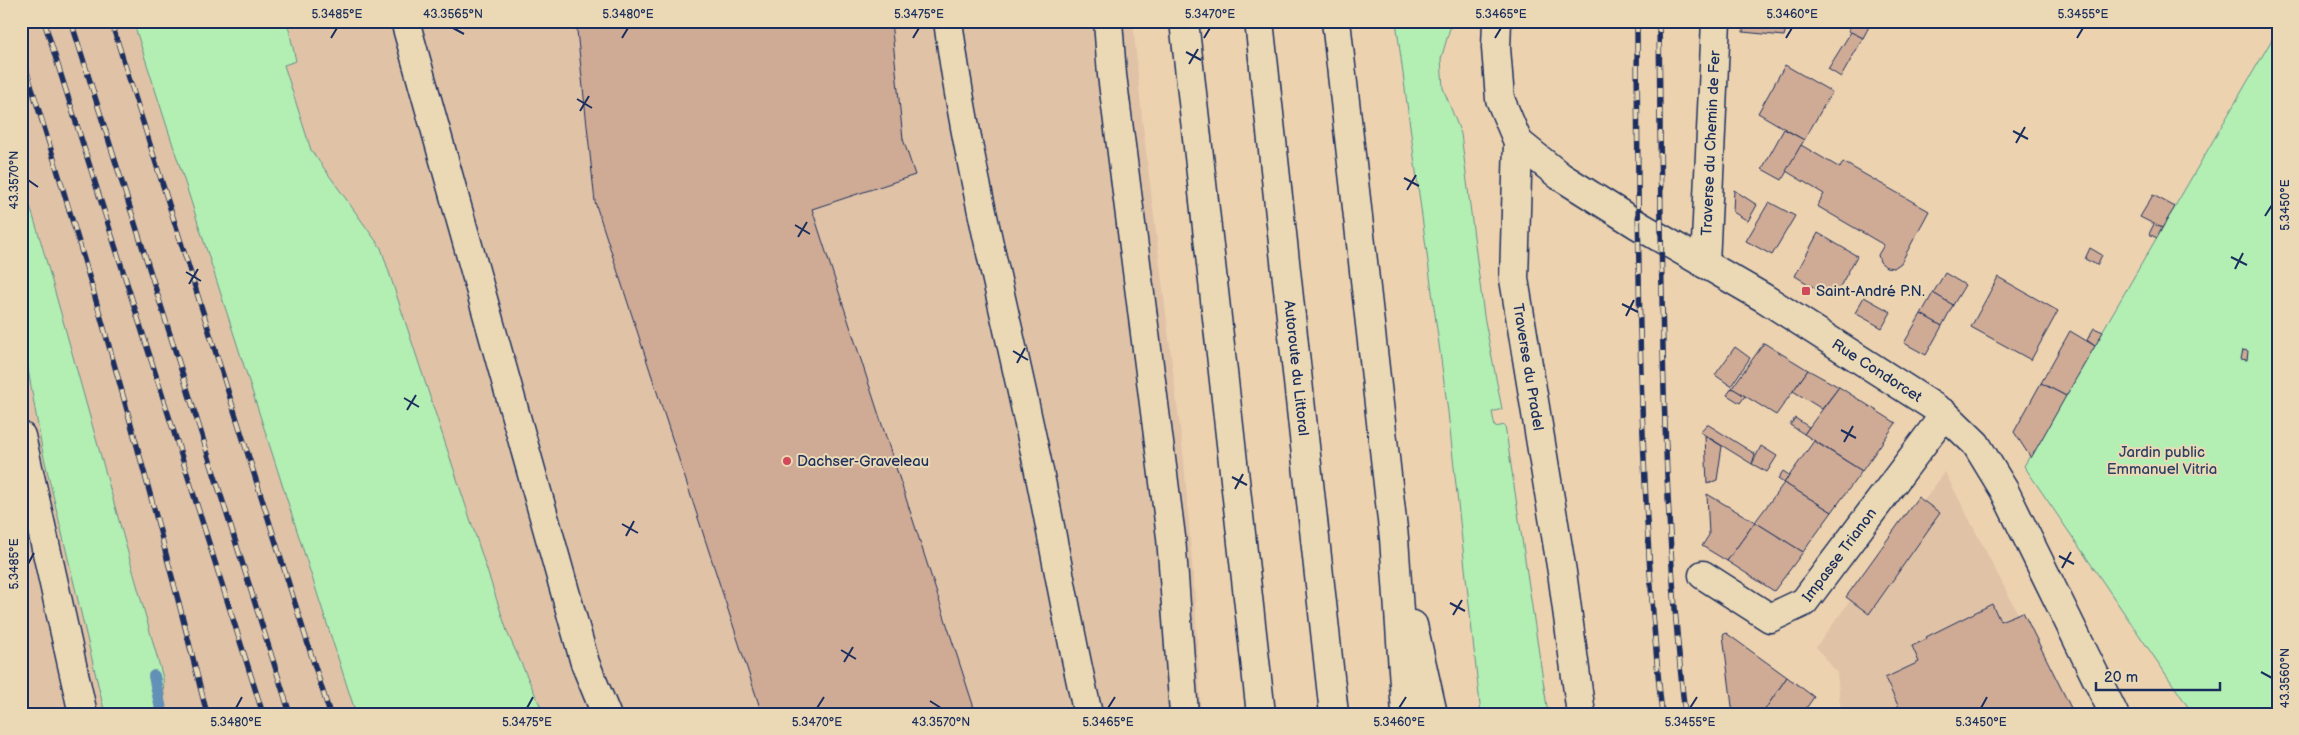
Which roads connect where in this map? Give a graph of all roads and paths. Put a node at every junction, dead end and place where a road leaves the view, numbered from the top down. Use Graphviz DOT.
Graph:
graph roads {
  1 [pos="405,21"];
  2 [pos="948,21"];
  3 [pos="1108,21"];
  4 [pos="1184,21"];
  5 [pos="1259,21"];
  6 [pos="1336,21"];
  7 [pos="1497,21"];
  8 [pos="1716,21"];
  9 [pos="1518,142"];
  10 [pos="1705,264"];
  11 [pos="1945,414"];
  12 [pos="21,436"];
  13 [pos="1394,538"];
  14 [pos="1703,575"];
  15 [pos="1260,712"];
  16 [pos="83,714"];
  17 [pos="606,714"];
  18 [pos="1088,714"];
  19 [pos="1184,714"];
  20 [pos="1334,714"];
  21 [pos="1406,714"];
  22 [pos="1433,714"];
  23 [pos="1581,714"];
  24 [pos="2114,714"];
  1 -- 17 [label="main road"];
  2 -- 18 [label="main road"];
  3 -- 19 [label="main road"];
  4 -- 15 [label="main road"];
  5 -- 20 [label="main road, Autoroute du Littoral"];
  6 -- 13 [label="main road"];
  7 -- 9 [label="main road, Traverse du Pradel"];
  8 -- 10 [label="main road, Traverse du Chemin de Fer"];
  9 -- 10 [label="main road, Rue Condorcet"];
  9 -- 23 [label="main road, Traverse du Pradel"];
  10 -- 11 [label="main road, Rue Condorcet"];
  11 -- 14 [label="main road, Impasse Trianon"];
  11 -- 24 [label="main road, Rue Condorcet"];
  12 -- 16 [label="main road"];
  13 -- 21 [label="main road"];
  13 -- 22 [label="main road"];
}
